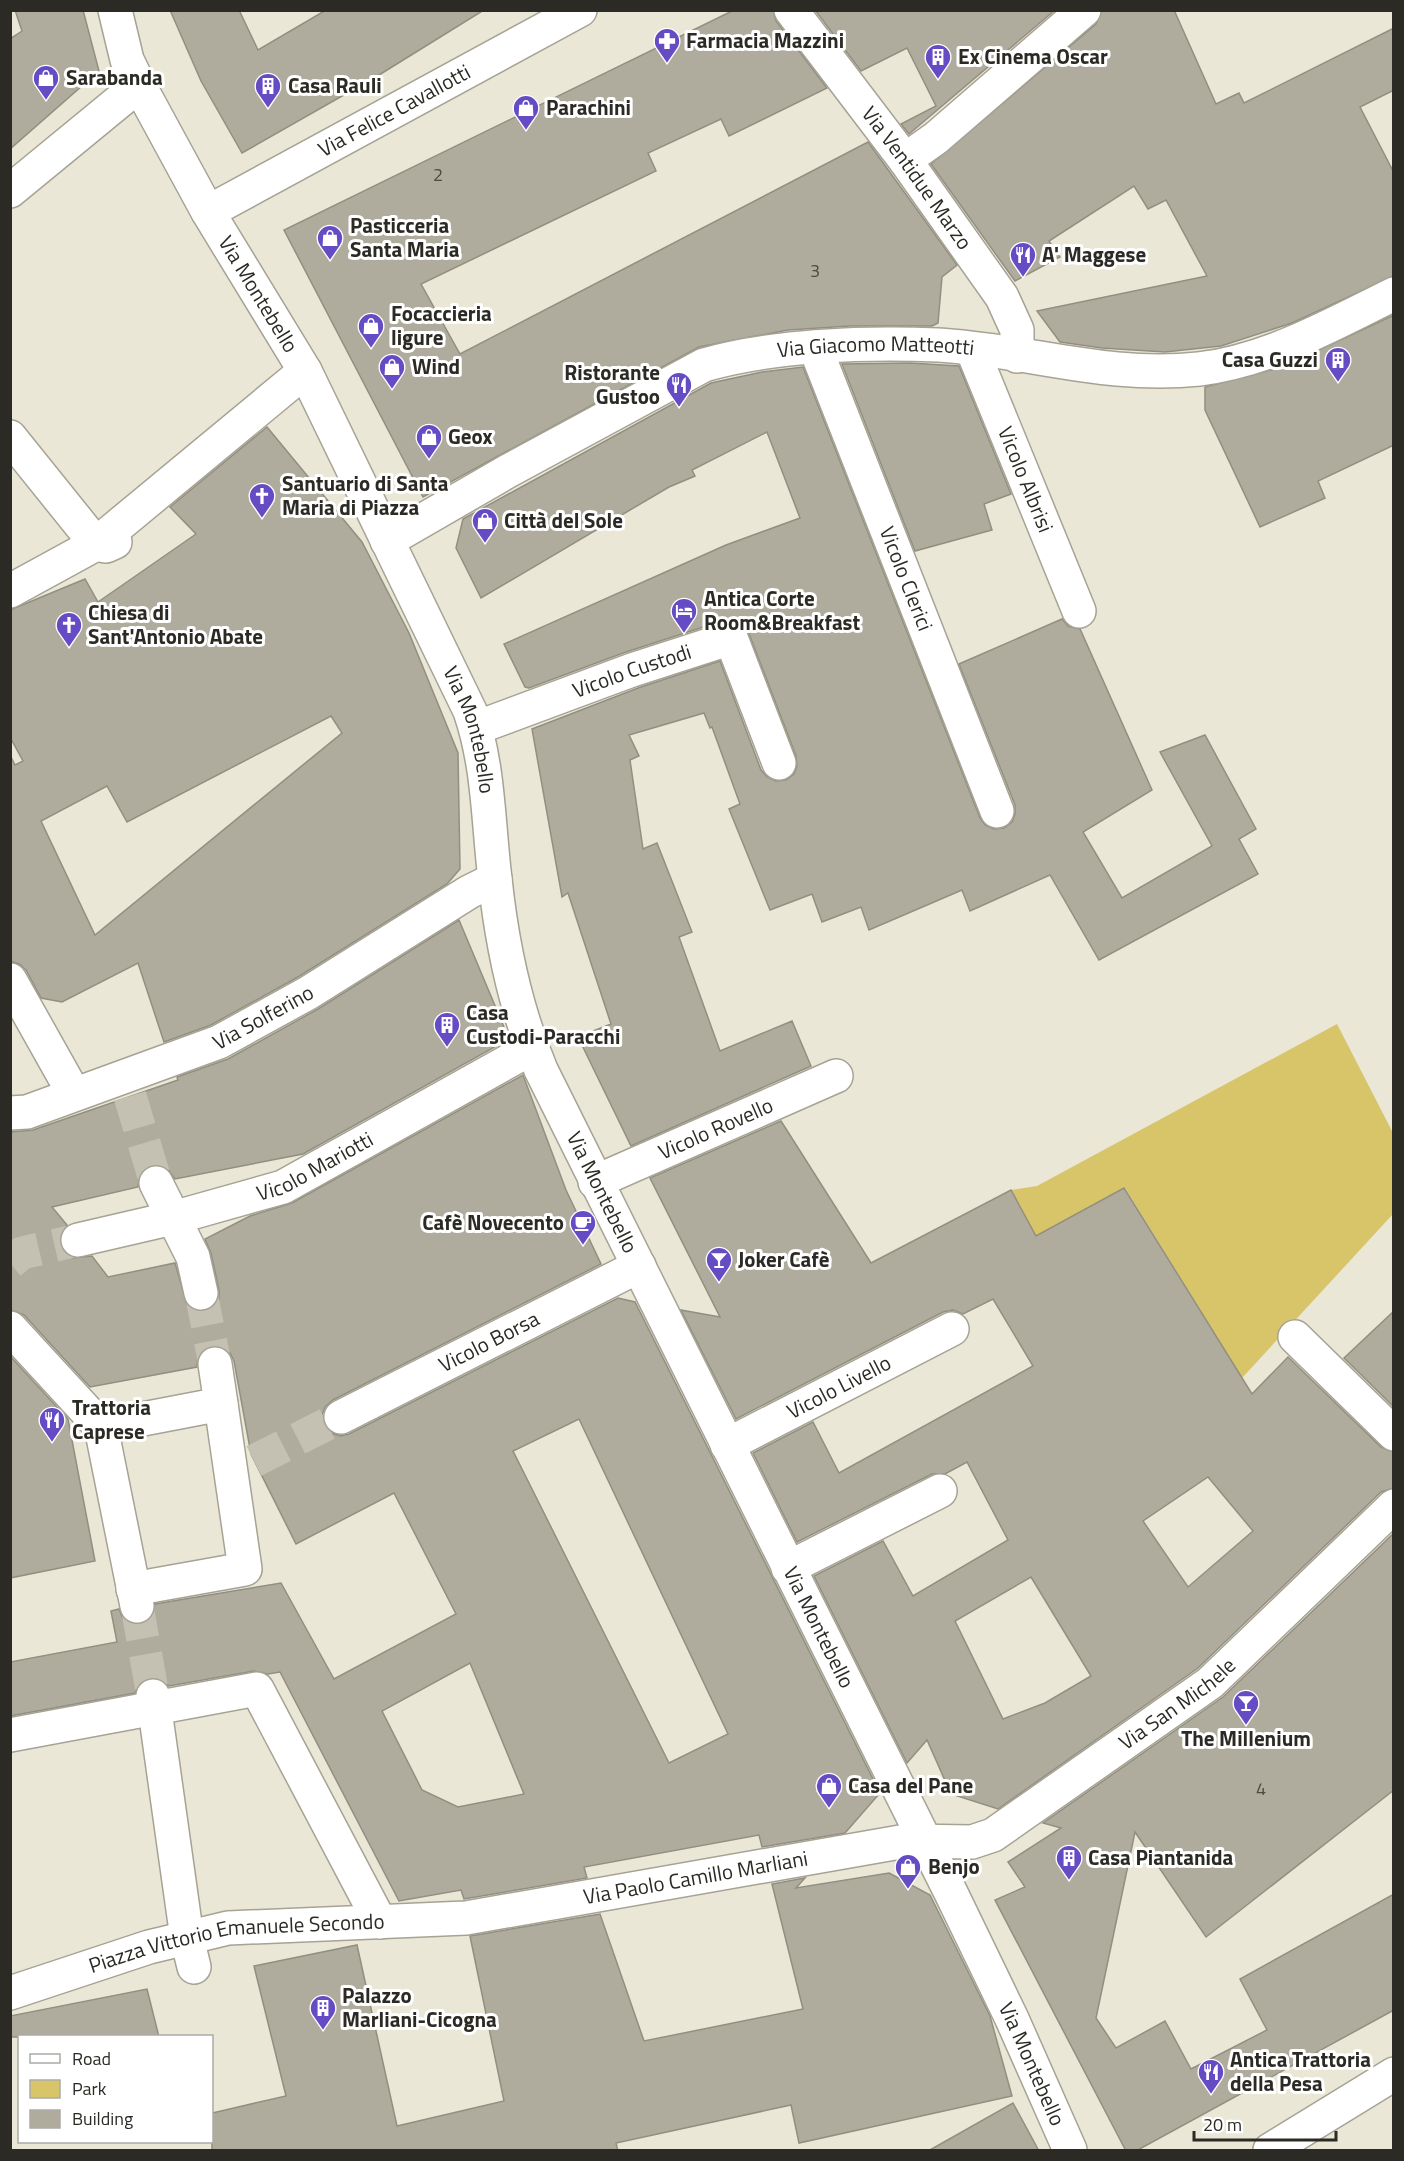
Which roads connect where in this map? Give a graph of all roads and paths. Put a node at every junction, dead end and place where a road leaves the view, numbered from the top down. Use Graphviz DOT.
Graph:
graph roads {
  1 [pos="115,10"];
  2 [pos="580,10"];
  3 [pos="791,10"];
  4 [pos="1084,10"];
  5 [pos="139,85"];
  6 [pos="905,160"];
  7 [pos="10,191"];
  8 [pos="208,212"];
  9 [pos="1394,294"];
  10 [pos="815,346"];
  11 [pos="972,350"];
  12 [pos="1017,356"];
  13 [pos="305,371"];
  14 [pos="10,437"];
  15 [pos="387,541"];
  16 [pos="107,542"];
  17 [pos="12,591"];
  18 [pos="1079,611"];
  19 [pos="476,728"];
  20 [pos="779,763"];
  21 [pos="998,811"];
  22 [pos="495,879"];
  23 [pos="10,980"];
  24 [pos="526,1050"];
  25 [pos="836,1076"];
  26 [pos="74,1094"];
  27 [pos="10,1113"];
  28 [pos="595,1182"];
  29 [pos="156,1183"];
  30 [pos="173,1218"];
  31 [pos="78,1240"];
  32 [pos="639,1266"];
  33 [pos="201,1293"];
  34 [pos="10,1328"];
  35 [pos="952,1329"];
  36 [pos="1294,1337"];
  37 [pos="215,1364"];
  38 [pos="221,1404"];
  39 [pos="341,1417"];
  40 [pos="101,1427"];
  41 [pos="1394,1434"];
  42 [pos="727,1445"];
  43 [pos="940,1491"];
  44 [pos="1394,1506"];
  45 [pos="788,1568"];
  46 [pos="154,1702"];
  47 [pos="10,1736"];
  48 [pos="926,1842"];
  49 [pos="466,1918"];
  50 [pos="380,1922"];
  51 [pos="190,1952"];
  52 [pos="10,1993"];
  53 [pos="1394,2074"];
  54 [pos="1316,2138"];
  55 [pos="1070,2151"];
  56 [pos="1270,2151"];
  1 -- 5 [label="street, Via Montebello"];
  2 -- 8 [label="street, Via Felice Cavallotti"];
  3 -- 6 [label="street, Via Ventidue Marzo"];
  4 -- 6 [label="street"];
  5 -- 7 [label="street"];
  5 -- 8 [label="street, Via Montebello"];
  6 -- 12 [label="street, Via Ventidue Marzo"];
  8 -- 13 [label="street, Via Montebello"];
  9 -- 12 [label="street, Via Giacomo Matteotti"];
  10 -- 11 [label="street, Via Giacomo Matteotti"];
  10 -- 15 [label="street, Via Giacomo Matteotti"];
  10 -- 21 [label="street, Vicolo Clerici"];
  11 -- 12 [label="street, Via Giacomo Matteotti"];
  11 -- 18 [label="street, Vicolo Albrisi"];
  13 -- 15 [label="street, Via Montebello"];
  13 -- 16 [label="street"];
  14 -- 16 [label="street"];
  15 -- 19 [label="street, Via Montebello"];
  16 -- 17 [label="street"];
  19 -- 20 [label="street, Vicolo Custodi"];
  19 -- 22 [label="street, Via Montebello"];
  22 -- 24 [label="street, Via Montebello"];
  22 -- 26 [label="street, Via Solferino"];
  23 -- 26 [label="street"];
  24 -- 28 [label="street, Via Montebello"];
  24 -- 30 [label="street, Vicolo Mariotti"];
  25 -- 28 [label="street, Vicolo Rovello"];
  26 -- 27 [label="street, Via Solferino"];
  28 -- 32 [label="street, Via Montebello"];
  29 -- 30 [label="street"];
  30 -- 31 [label="street, Vicolo Mariotti"];
  30 -- 33 [label="street"];
  32 -- 39 [label="street, Vicolo Borsa"];
  32 -- 42 [label="street, Via Montebello"];
  34 -- 40 [label="street"];
  35 -- 42 [label="street, Vicolo Livello"];
  36 -- 41 [label="street"];
  37 -- 38 [label="street"];
  38 -- 40 [label="street"];
  38 -- 40 [label="street"];
  42 -- 45 [label="street, Via Montebello"];
  43 -- 45 [label="street"];
  44 -- 48 [label="street, Via San Michele"];
  45 -- 48 [label="street, Via Montebello"];
  46 -- 47 [label="street"];
  46 -- 50 [label="street"];
  46 -- 51 [label="street"];
  48 -- 49 [label="street, Via Paolo Camillo Marliani"];
  48 -- 55 [label="street, Via Montebello"];
  49 -- 50 [label="street, Piazza Vittorio Emanuele Secondo"];
  50 -- 51 [label="street, Piazza Vittorio Emanuele Secondo"];
  51 -- 52 [label="street, Piazza Vittorio Emanuele Secondo"];
  53 -- 54 [label="street"];
  54 -- 56 [label="street"];
}
